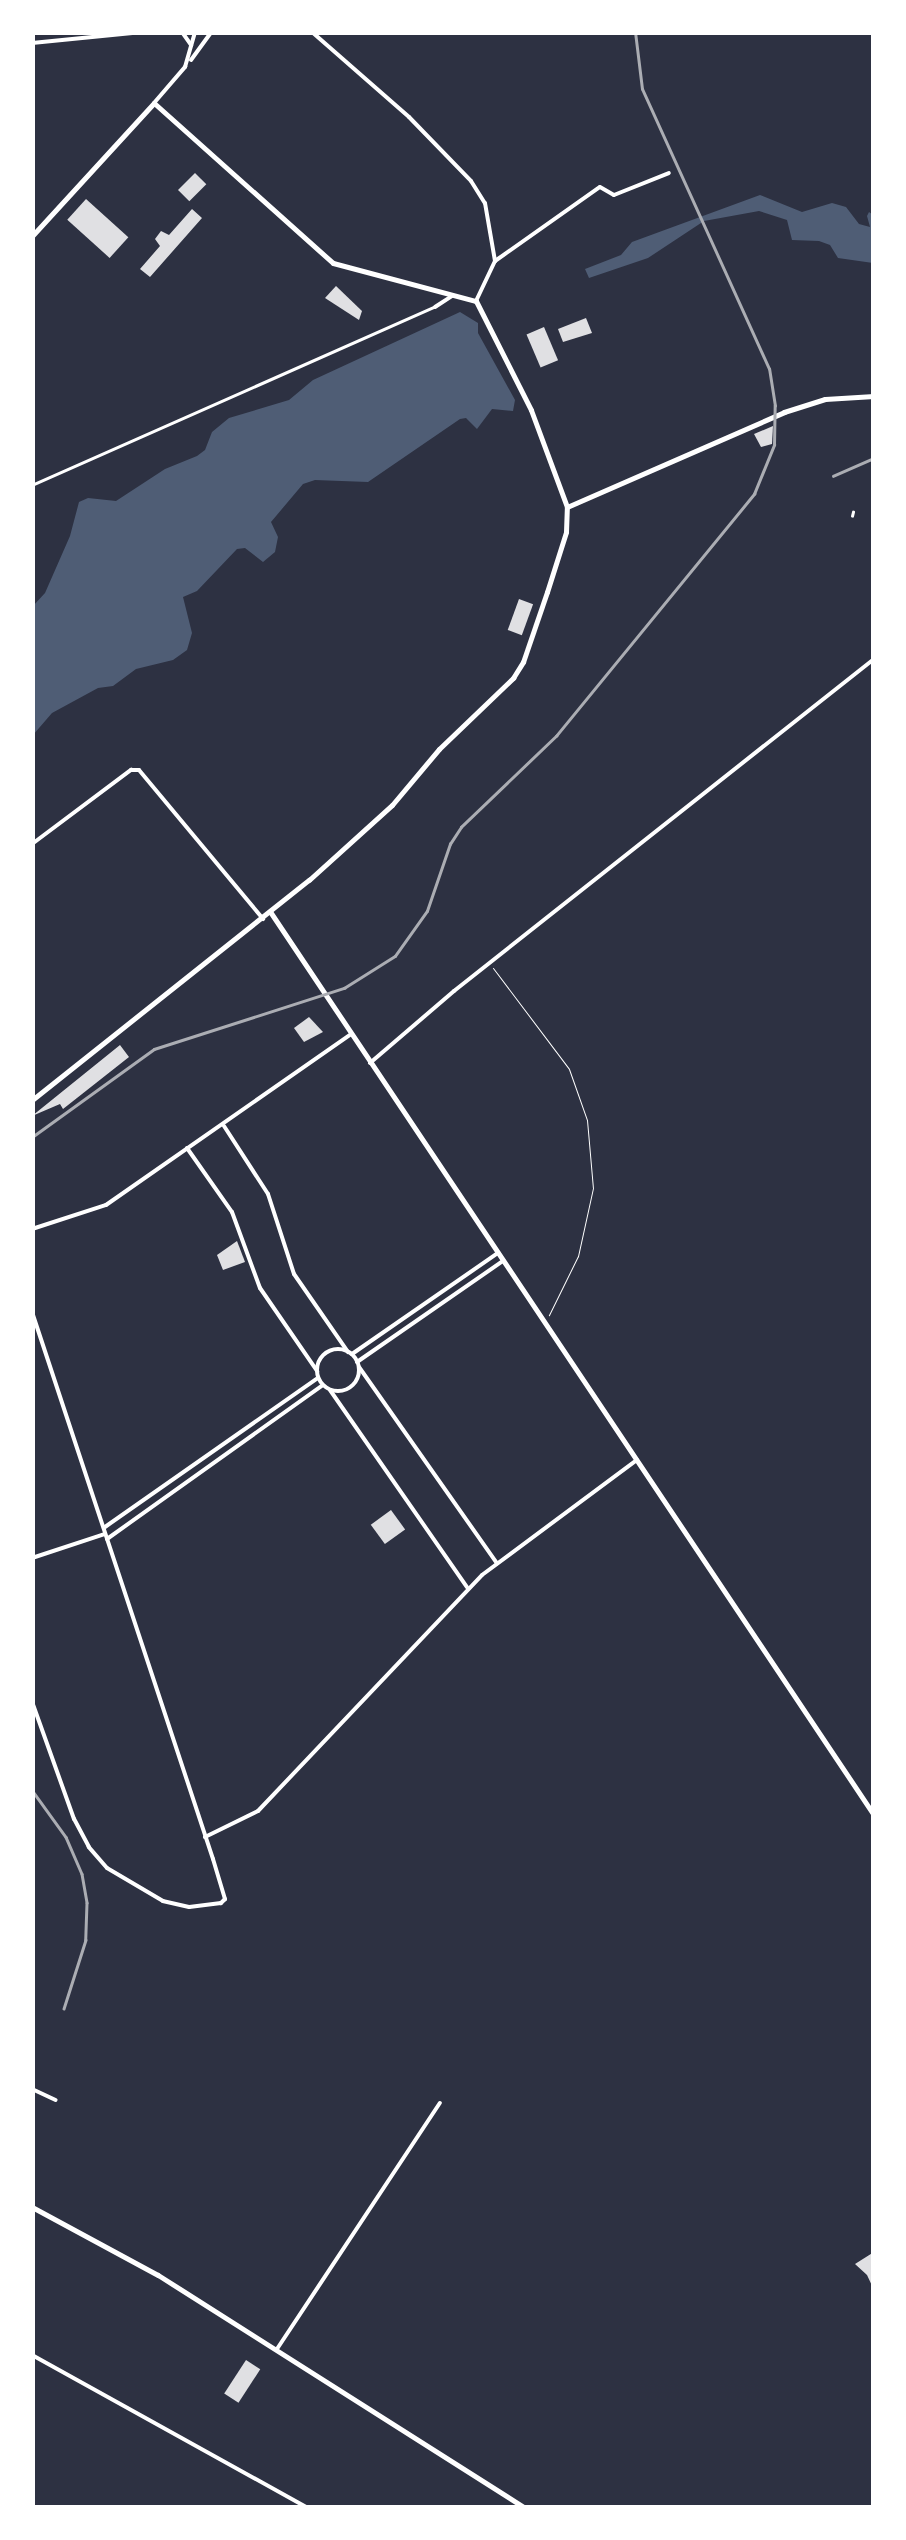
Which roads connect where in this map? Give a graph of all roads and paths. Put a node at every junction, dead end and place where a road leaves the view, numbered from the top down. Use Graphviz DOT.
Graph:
graph roads {
  1 [pos="142,32"];
  2 [pos="182,32"];
  3 [pos="195,32"];
  4 [pos="211,32"];
  5 [pos="314,33"];
  6 [pos="32,43"];
  7 [pos="191,55"];
  8 [pos="185,67"];
  9 [pos="154,102"];
  10 [pos="669,174"];
  11 [pos="32,236"];
  12 [pos="495,261"];
  13 [pos="454,293"];
  14 [pos="476,302"];
  15 [pos="434,307"];
  16 [pos="874,396"];
  17 [pos="32,485"];
  18 [pos="567,507"];
  19 [pos="874,659"];
  20 [pos="32,844"];
  21 [pos="271,913"];
  22 [pos="263,920"];
  23 [pos="489,963"];
  24 [pos="351,1034"];
  25 [pos="370,1063"];
  26 [pos="32,1100"];
  27 [pos="222,1124"];
  28 [pos="188,1148"];
  29 [pos="32,1229"];
  30 [pos="498,1253"];
  31 [pos="503,1260"];
  32 [pos="32,1312"];
  33 [pos="545,1322"];
  34 [pos="350,1353"];
  35 [pos="358,1364"];
  36 [pos="318,1374"];
  37 [pos="323,1386"];
  38 [pos="330,1390"];
  39 [pos="637,1460"];
  40 [pos="105,1534"];
  41 [pos="32,1558"];
  42 [pos="497,1563"];
  43 [pos="468,1588"];
  44 [pos="32,1702"];
  45 [pos="874,1815"];
  46 [pos="205,1837"];
  47 [pos="32,2089"];
  48 [pos="56,2100"];
  49 [pos="440,2103"];
  50 [pos="32,2207"];
  51 [pos="277,2348"];
  52 [pos="32,2356"];
  53 [pos="308,2508"];
  54 [pos="525,2508"];
  1 -- 6 [label="street"];
  2 -- 7 [label="street"];
  3 -- 7 [label="street"];
  4 -- 8 [label="street"];
  5 -- 12 [label="street"];
  7 -- 8 [label="street"];
  8 -- 9 [label="street"];
  9 -- 11 [label="main road"];
  9 -- 13 [label="main road"];
  10 -- 12 [label="street"];
  12 -- 14 [label="street"];
  13 -- 14 [label="main road"];
  13 -- 15 [label="street"];
  14 -- 18 [label="main road"];
  15 -- 17 [label="street"];
  16 -- 18 [label="main road"];
  18 -- 21 [label="main road"];
  19 -- 23 [label="street"];
  20 -- 22 [label="street"];
  21 -- 22 [label="main road"];
  21 -- 24 [label="main road"];
  22 -- 26 [label="main road"];
  23 -- 25 [label="street"];
  23 -- 33 [label="path"];
  24 -- 25 [label="main road"];
  24 -- 27 [label="street"];
  25 -- 30 [label="main road"];
  27 -- 28 [label="street"];
  27 -- 34 [label="street"];
  28 -- 29 [label="street"];
  28 -- 36 [label="street"];
  30 -- 31 [label="main road"];
  30 -- 34 [label="street"];
  31 -- 33 [label="main road"];
  31 -- 35 [label="street"];
  32 -- 40 [label="street"];
  33 -- 39 [label="main road"];
  34 -- 35 [label="street"];
  34 -- 36 [label="street"];
  35 -- 38 [label="street"];
  35 -- 42 [label="street"];
  36 -- 37 [label="street"];
  36 -- 40 [label="street"];
  37 -- 38 [label="street"];
  37 -- 40 [label="street"];
  38 -- 43 [label="street"];
  39 -- 42 [label="street"];
  39 -- 45 [label="main road"];
  40 -- 41 [label="street"];
  40 -- 46 [label="street"];
  42 -- 43 [label="street"];
  43 -- 46 [label="street"];
  44 -- 46 [label="street"];
  47 -- 48 [label="street"];
  49 -- 51 [label="street"];
  50 -- 51 [label="main road"];
  51 -- 54 [label="main road"];
  52 -- 53 [label="street"];
}
